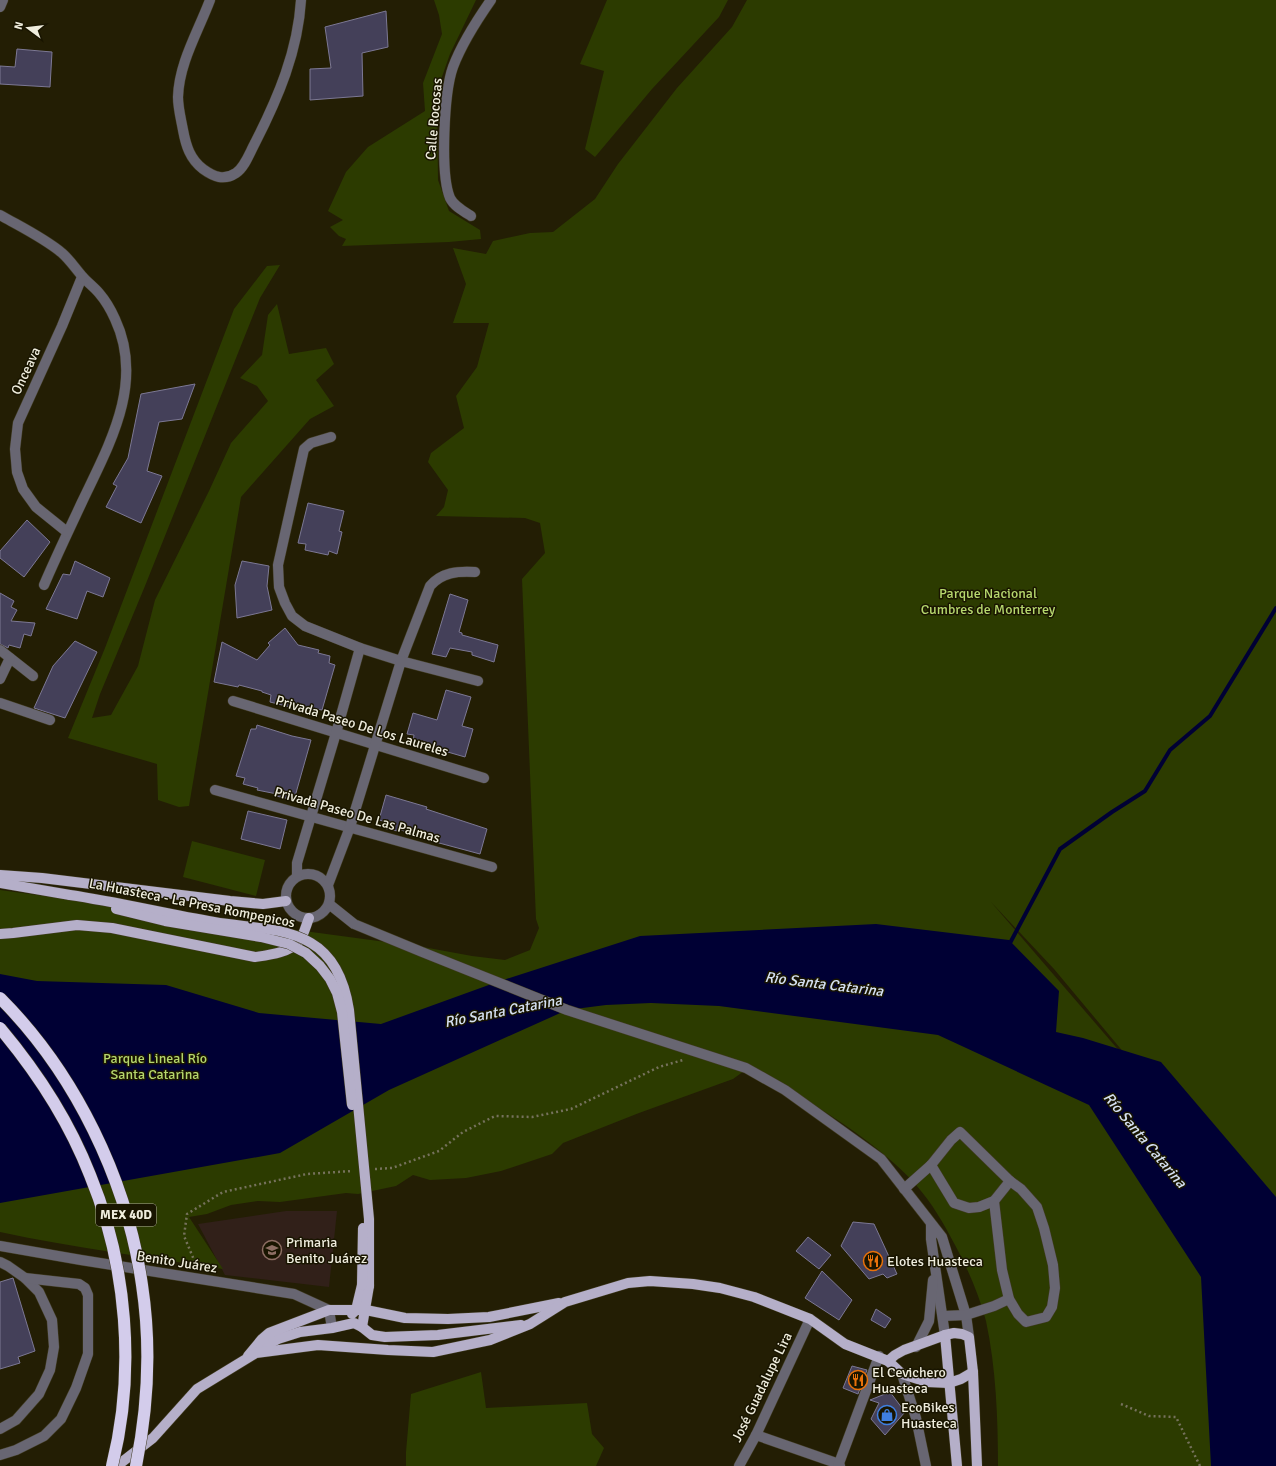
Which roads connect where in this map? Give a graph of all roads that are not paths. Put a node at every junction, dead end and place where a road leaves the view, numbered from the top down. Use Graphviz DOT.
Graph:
graph roads {
  1 [pos="3,0"];
  2 [pos="210,0"];
  3 [pos="301,0"];
  4 [pos="491,0"];
  5 [pos="0,7"];
  6 [pos="0,215"];
  7 [pos="471,216"];
  8 [pos="82,277"];
  9 [pos="331,437"];
  10 [pos="68,532"];
  11 [pos="475,572"];
  12 [pos="44,585"];
  13 [pos="360,648"];
  14 [pos="0,650"];
  15 [pos="10,658"];
  16 [pos="401,661"];
  17 [pos="33,676"];
  18 [pos="0,679"];
  19 [pos="478,681"];
  20 [pos="233,701"];
  21 [pos="0,703"];
  22 [pos="50,720"];
  23 [pos="336,733"];
  24 [pos="376,745"];
  25 [pos="484,778"];
  26 [pos="215,790"];
  27 [pos="311,816"];
  28 [pos="350,827"];
  29 [pos="492,867"];
  30 [pos="0,875"];
  31 [pos="297,876"];
  32 [pos="0,882"];
  33 [pos="328,885"];
  34 [pos="0,889"];
  35 [pos="70,897"];
  36 [pos="286,901"];
  37 [pos="329,904"];
  38 [pos="309,918"];
  39 [pos="0,934"];
  40 [pos="0,998"];
  41 [pos="0,1028"];
  42 [pos="931,1165"];
  43 [pos="1010,1182"];
  44 [pos="904,1189"];
  45 [pos="994,1201"];
  46 [pos="931,1225"];
  47 [pos="0,1246"];
  48 [pos="935,1258"];
  49 [pos="0,1262"];
  50 [pos="25,1278"];
  51 [pos="1009,1299"];
  52 [pos="565,1302"];
  53 [pos="329,1310"];
  54 [pos="361,1310"];
  55 [pos="966,1315"];
  56 [pos="943,1316"];
  57 [pos="810,1319"];
  58 [pos="530,1324"];
  59 [pos="343,1325"];
  60 [pos="362,1327"];
  61 [pos="332,1328"];
  62 [pos="946,1335"];
  63 [pos="969,1337"];
  64 [pos="916,1347"];
  65 [pos="251,1356"];
  66 [pos="879,1356"];
  67 [pos="888,1361"];
  68 [pos="973,1372"];
  69 [pos="902,1374"];
  70 [pos="949,1384"];
  71 [pos="0,1429"];
  72 [pos="756,1435"];
  73 [pos="0,1455"];
  74 [pos="839,1465"];
  75 [pos="114,1466"];
  76 [pos="136,1466"];
  77 [pos="739,1466"];
  78 [pos="926,1466"];
  79 [pos="957,1466"];
  80 [pos="977,1466"];
  1 -- 5 [label="street"];
  2 -- 3 [label="street"];
  4 -- 7 [label="street, Calle Rocosas"];
  6 -- 8 [label="street"];
  8 -- 10 [label="street"];
  8 -- 10 [label="street, Onceava"];
  9 -- 13 [label="street"];
  10 -- 12 [label="street"];
  11 -- 16 [label="street"];
  13 -- 16 [label="street"];
  13 -- 23 [label="street"];
  14 -- 15 [label="street"];
  15 -- 17 [label="street"];
  15 -- 18 [label="street"];
  16 -- 19 [label="street"];
  16 -- 24 [label="street"];
  20 -- 23 [label="street, Privada Paseo De Los Laureles"];
  21 -- 22 [label="street"];
  23 -- 24 [label="street, Privada Paseo De Los Laureles"];
  23 -- 27 [label="street"];
  24 -- 25 [label="street, Privada Paseo De Los Laureles"];
  24 -- 28 [label="street"];
  26 -- 27 [label="street, Privada Paseo De Las Palmas"];
  27 -- 28 [label="street, Privada Paseo De Las Palmas"];
  27 -- 31 [label="street"];
  28 -- 29 [label="street, Privada Paseo De Las Palmas"];
  28 -- 33 [label="street"];
  30 -- 36 [label="main road"];
  31 -- 33 [label="street"];
  31 -- 36 [label="street"];
  32 -- 35 [label="main road, La Huasteca - La Presa Rompepicos"];
  33 -- 37 [label="street"];
  34 -- 35 [label="main road, La Huasteca - La Presa Rompepicos"];
  35 -- 54 [label="main road, La Huasteca - La Presa Rompepicos, bridge"];
  36 -- 38 [label="street"];
  37 -- 38 [label="street"];
  37 -- 44 [label="street"];
  38 -- 39 [label="main road"];
  40 -- 76 [label="highway, MEX 40D, bridge"];
  41 -- 75 [label="highway, MEX 40D, bridge"];
  42 -- 43 [label="street"];
  42 -- 44 [label="street"];
  42 -- 45 [label="street"];
  43 -- 45 [label="street"];
  43 -- 51 [label="street"];
  44 -- 46 [label="street"];
  45 -- 51 [label="street"];
  46 -- 48 [label="street"];
  46 -- 55 [label="street"];
  47 -- 53 [label="street, Benito Juárez"];
  48 -- 56 [label="street"];
  48 -- 64 [label="street"];
  49 -- 50 [label="street"];
  50 -- 71 [label="street"];
  50 -- 73 [label="street"];
  51 -- 55 [label="street"];
  52 -- 54 [label="main road"];
  52 -- 57 [label="main road"];
  52 -- 58 [label="main road"];
  53 -- 54 [label="main road"];
  53 -- 61 [label="street"];
  53 -- 65 [label="main road"];
  54 -- 59 [label="main road"];
  54 -- 60 [label="main road, La Huasteca - La Presa Rompepicos"];
  55 -- 56 [label="street"];
  55 -- 63 [label="street"];
  56 -- 62 [label="street"];
  57 -- 66 [label="main road"];
  57 -- 72 [label="street, José Guadalupe Lira"];
  58 -- 60 [label="main road"];
  58 -- 65 [label="main road"];
  59 -- 60 [label="main road"];
  59 -- 61 [label="main road"];
  61 -- 65 [label="main road"];
  62 -- 63 [label="main road"];
  62 -- 64 [label="main road"];
  62 -- 70 [label="main road"];
  63 -- 68 [label="main road"];
  64 -- 67 [label="main road"];
  65 -- 75 [label="main road"];
  66 -- 67 [label="main road"];
  66 -- 74 [label="street"];
  67 -- 69 [label="main road"];
  68 -- 70 [label="main road"];
  68 -- 80 [label="main road"];
  69 -- 70 [label="main road"];
  69 -- 78 [label="street"];
  70 -- 79 [label="main road"];
  72 -- 74 [label="street"];
  72 -- 77 [label="street, José Guadalupe Lira"];
}
